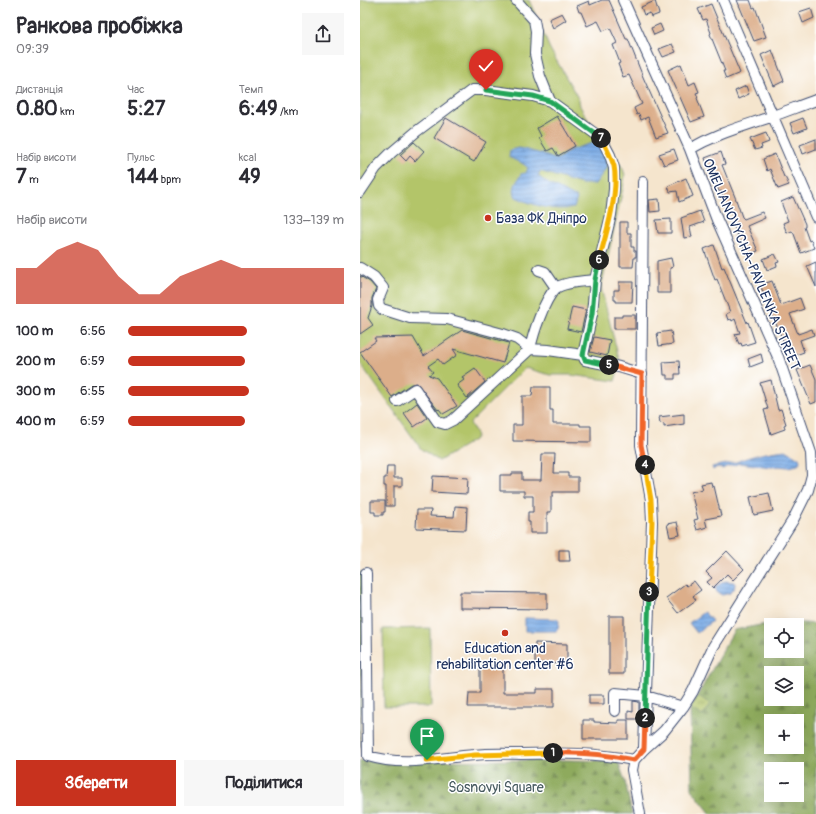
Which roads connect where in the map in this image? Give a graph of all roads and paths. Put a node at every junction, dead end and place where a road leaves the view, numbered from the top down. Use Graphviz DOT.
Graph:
graph roads {
  1 [pos="516,0"];
  2 [pos="623,0"];
  3 [pos="723,0"];
  4 [pos="816,100"];
  5 [pos="550,101"];
  6 [pos="773,116"];
  7 [pos="690,149"];
  8 [pos="643,182"];
  9 [pos="360,192"];
  10 [pos="816,217"];
  11 [pos="360,268"];
  12 [pos="539,270"];
  13 [pos="595,280"];
  14 [pos="556,288"];
  15 [pos="530,349"];
  16 [pos="583,355"];
  17 [pos="642,374"];
  18 [pos="397,401"];
  19 [pos="813,451"];
  20 [pos="366,572"];
  21 [pos="646,696"];
  22 [pos="683,707"];
  23 [pos="615,711"];
  24 [pos="644,749"];
  25 [pos="364,755"];
  26 [pos="634,760"];
  27 [pos="640,814"];
  1 -- 5 [label="street"];
  2 -- 7 [label="street, OMELIANOVYCHA-PAVLENKA STREET"];
  3 -- 6 [label="street"];
  4 -- 6 [label="street"];
  5 -- 9 [label="street"];
  5 -- 13 [label="street"];
  6 -- 7 [label="street"];
  6 -- 10 [label="street"];
  7 -- 19 [label="street, OMELIANOVYCHA-PAVLENKA STREET"];
  8 -- 17 [label="street"];
  11 -- 15 [label="street"];
  12 -- 14 [label="street"];
  13 -- 14 [label="street"];
  13 -- 16 [label="street"];
  14 -- 15 [label="street"];
  15 -- 16 [label="street"];
  15 -- 18 [label="street"];
  16 -- 17 [label="street"];
  17 -- 21 [label="street"];
  19 -- 22 [label="street, OMELIANOVYCHA-PAVLENKA STREET"];
  20 -- 25 [label="street"];
  21 -- 22 [label="street"];
  21 -- 23 [label="street"];
  21 -- 24 [label="street"];
  22 -- 24 [label="street, OMELIANOVYCHA-PAVLENKA STREET"];
  24 -- 26 [label="street, OMELIANOVYCHA-PAVLENKA STREET"];
  25 -- 26 [label="street"];
  26 -- 27 [label="street"];
}
